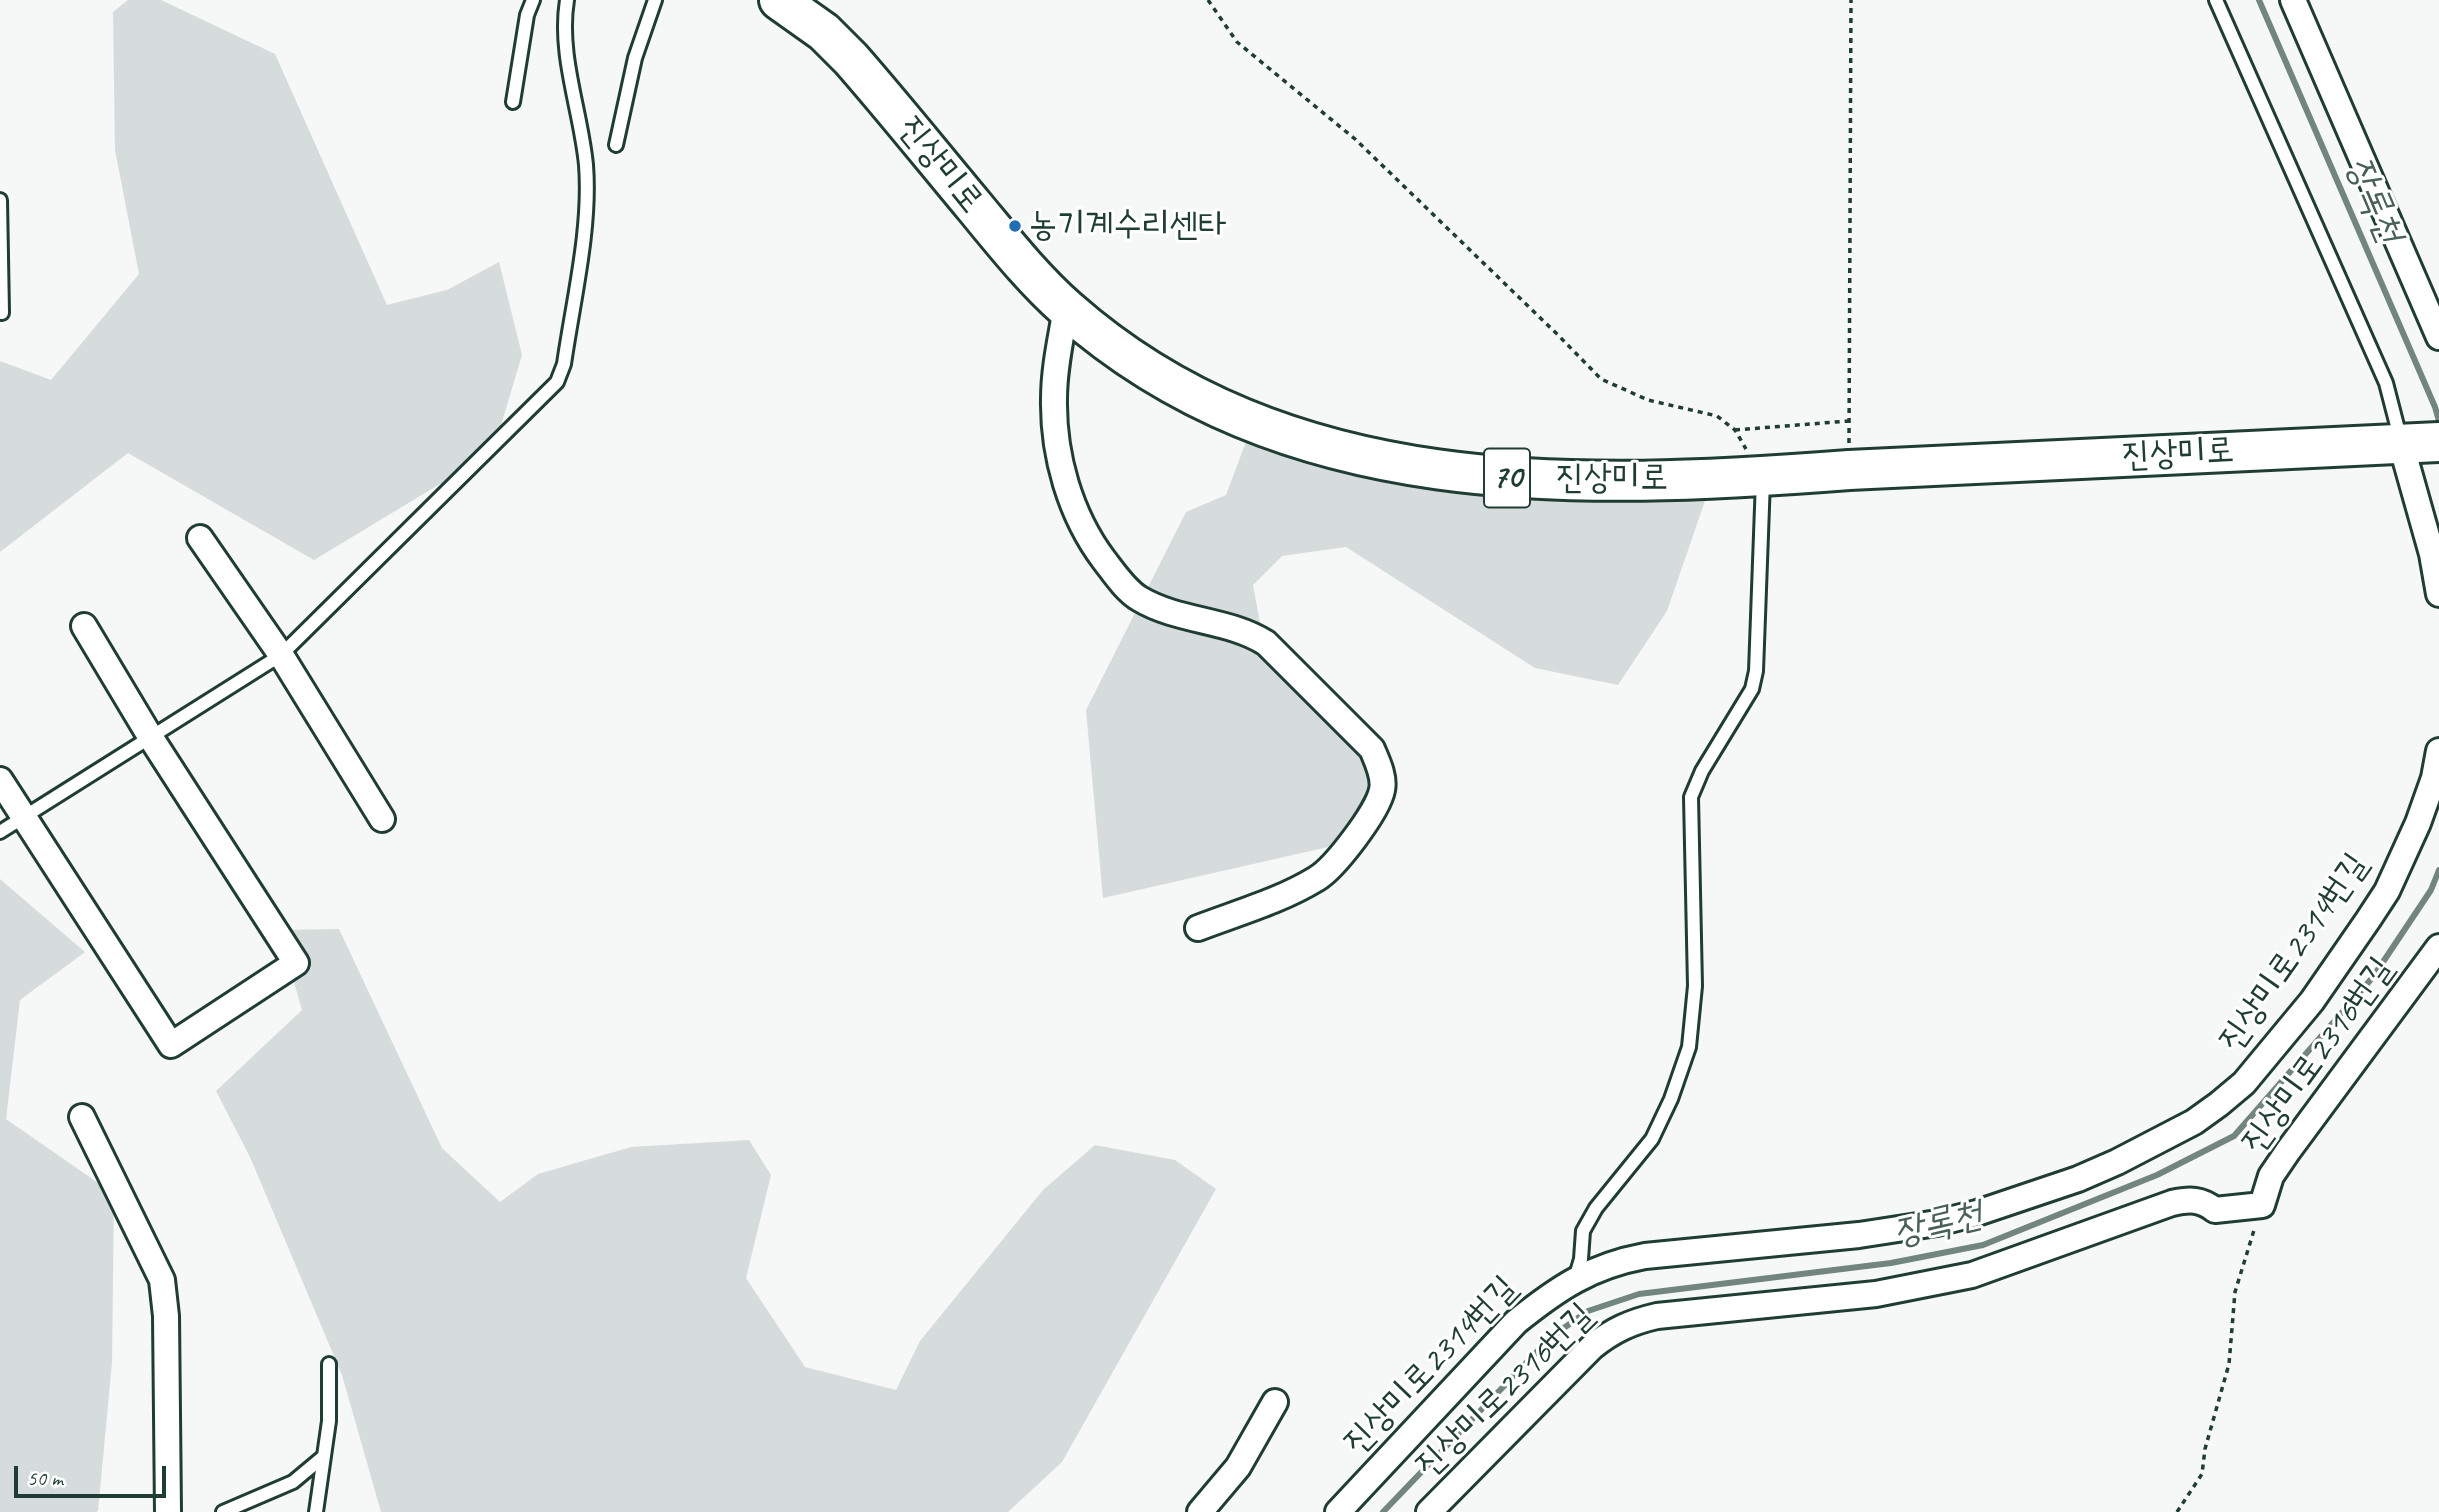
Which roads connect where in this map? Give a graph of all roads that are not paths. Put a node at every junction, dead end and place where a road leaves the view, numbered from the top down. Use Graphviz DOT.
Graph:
graph roads {
  1 [pos="533,0"];
  2 [pos="567,0"];
  3 [pos="655,0"];
  4 [pos="779,0"];
  5 [pos="2216,0"];
  6 [pos="2293,0"];
  7 [pos="513,102"];
  8 [pos="616,145"];
  9 [pos="0,200"];
  10 [pos="1066,308"];
  11 [pos="2,313"];
  12 [pos="2439,337"];
  13 [pos="2417,443"];
  14 [pos="1763,477"];
  15 [pos="200,538"];
  16 [pos="2439,594"];
  17 [pos="84,626"];
  18 [pos="281,655"];
  19 [pos="151,738"];
  20 [pos="2439,751"];
  21 [pos="0,780"];
  22 [pos="24,817"];
  23 [pos="382,819"];
  24 [pos="0,832"];
  25 [pos="1198,928"];
  26 [pos="2439,947"];
  27 [pos="82,1117"];
  28 [pos="1575,1279"];
  29 [pos="329,1364"];
  30 [pos="1275,1402"];
  31 [pos="323,1457"];
  32 [pos="168,1512"];
  33 [pos="223,1512"];
  34 [pos="316,1512"];
  35 [pos="1200,1512"];
  36 [pos="1338,1512"];
  37 [pos="1429,1512"];
  1 -- 7 [label="lane"];
  2 -- 18 [label="lane"];
  3 -- 8 [label="lane"];
  4 -- 10 [label="main road, 진상미로 / 70"];
  5 -- 13 [label="lane"];
  6 -- 12 [label="street"];
  9 -- 11 [label="lane"];
  10 -- 14 [label="main road, 진상미로 / 70"];
  10 -- 25 [label="street"];
  13 -- 14 [label="main road, 진상미로 / 70"];
  13 -- 16 [label="street"];
  14 -- 28 [label="lane"];
  15 -- 18 [label="street"];
  17 -- 19 [label="street"];
  18 -- 19 [label="lane"];
  18 -- 23 [label="street"];
  19 -- 22 [label="lane"];
  19 -- 22 [label="street"];
  20 -- 28 [label="street, 진상미로2314번길"];
  21 -- 22 [label="street"];
  22 -- 24 [label="lane"];
  26 -- 37 [label="street, 진상미로2316번길"];
  27 -- 32 [label="street"];
  28 -- 36 [label="street, 진상미로2314번길"];
  29 -- 31 [label="lane"];
  30 -- 35 [label="street"];
  31 -- 33 [label="lane"];
  31 -- 34 [label="lane"];
}
